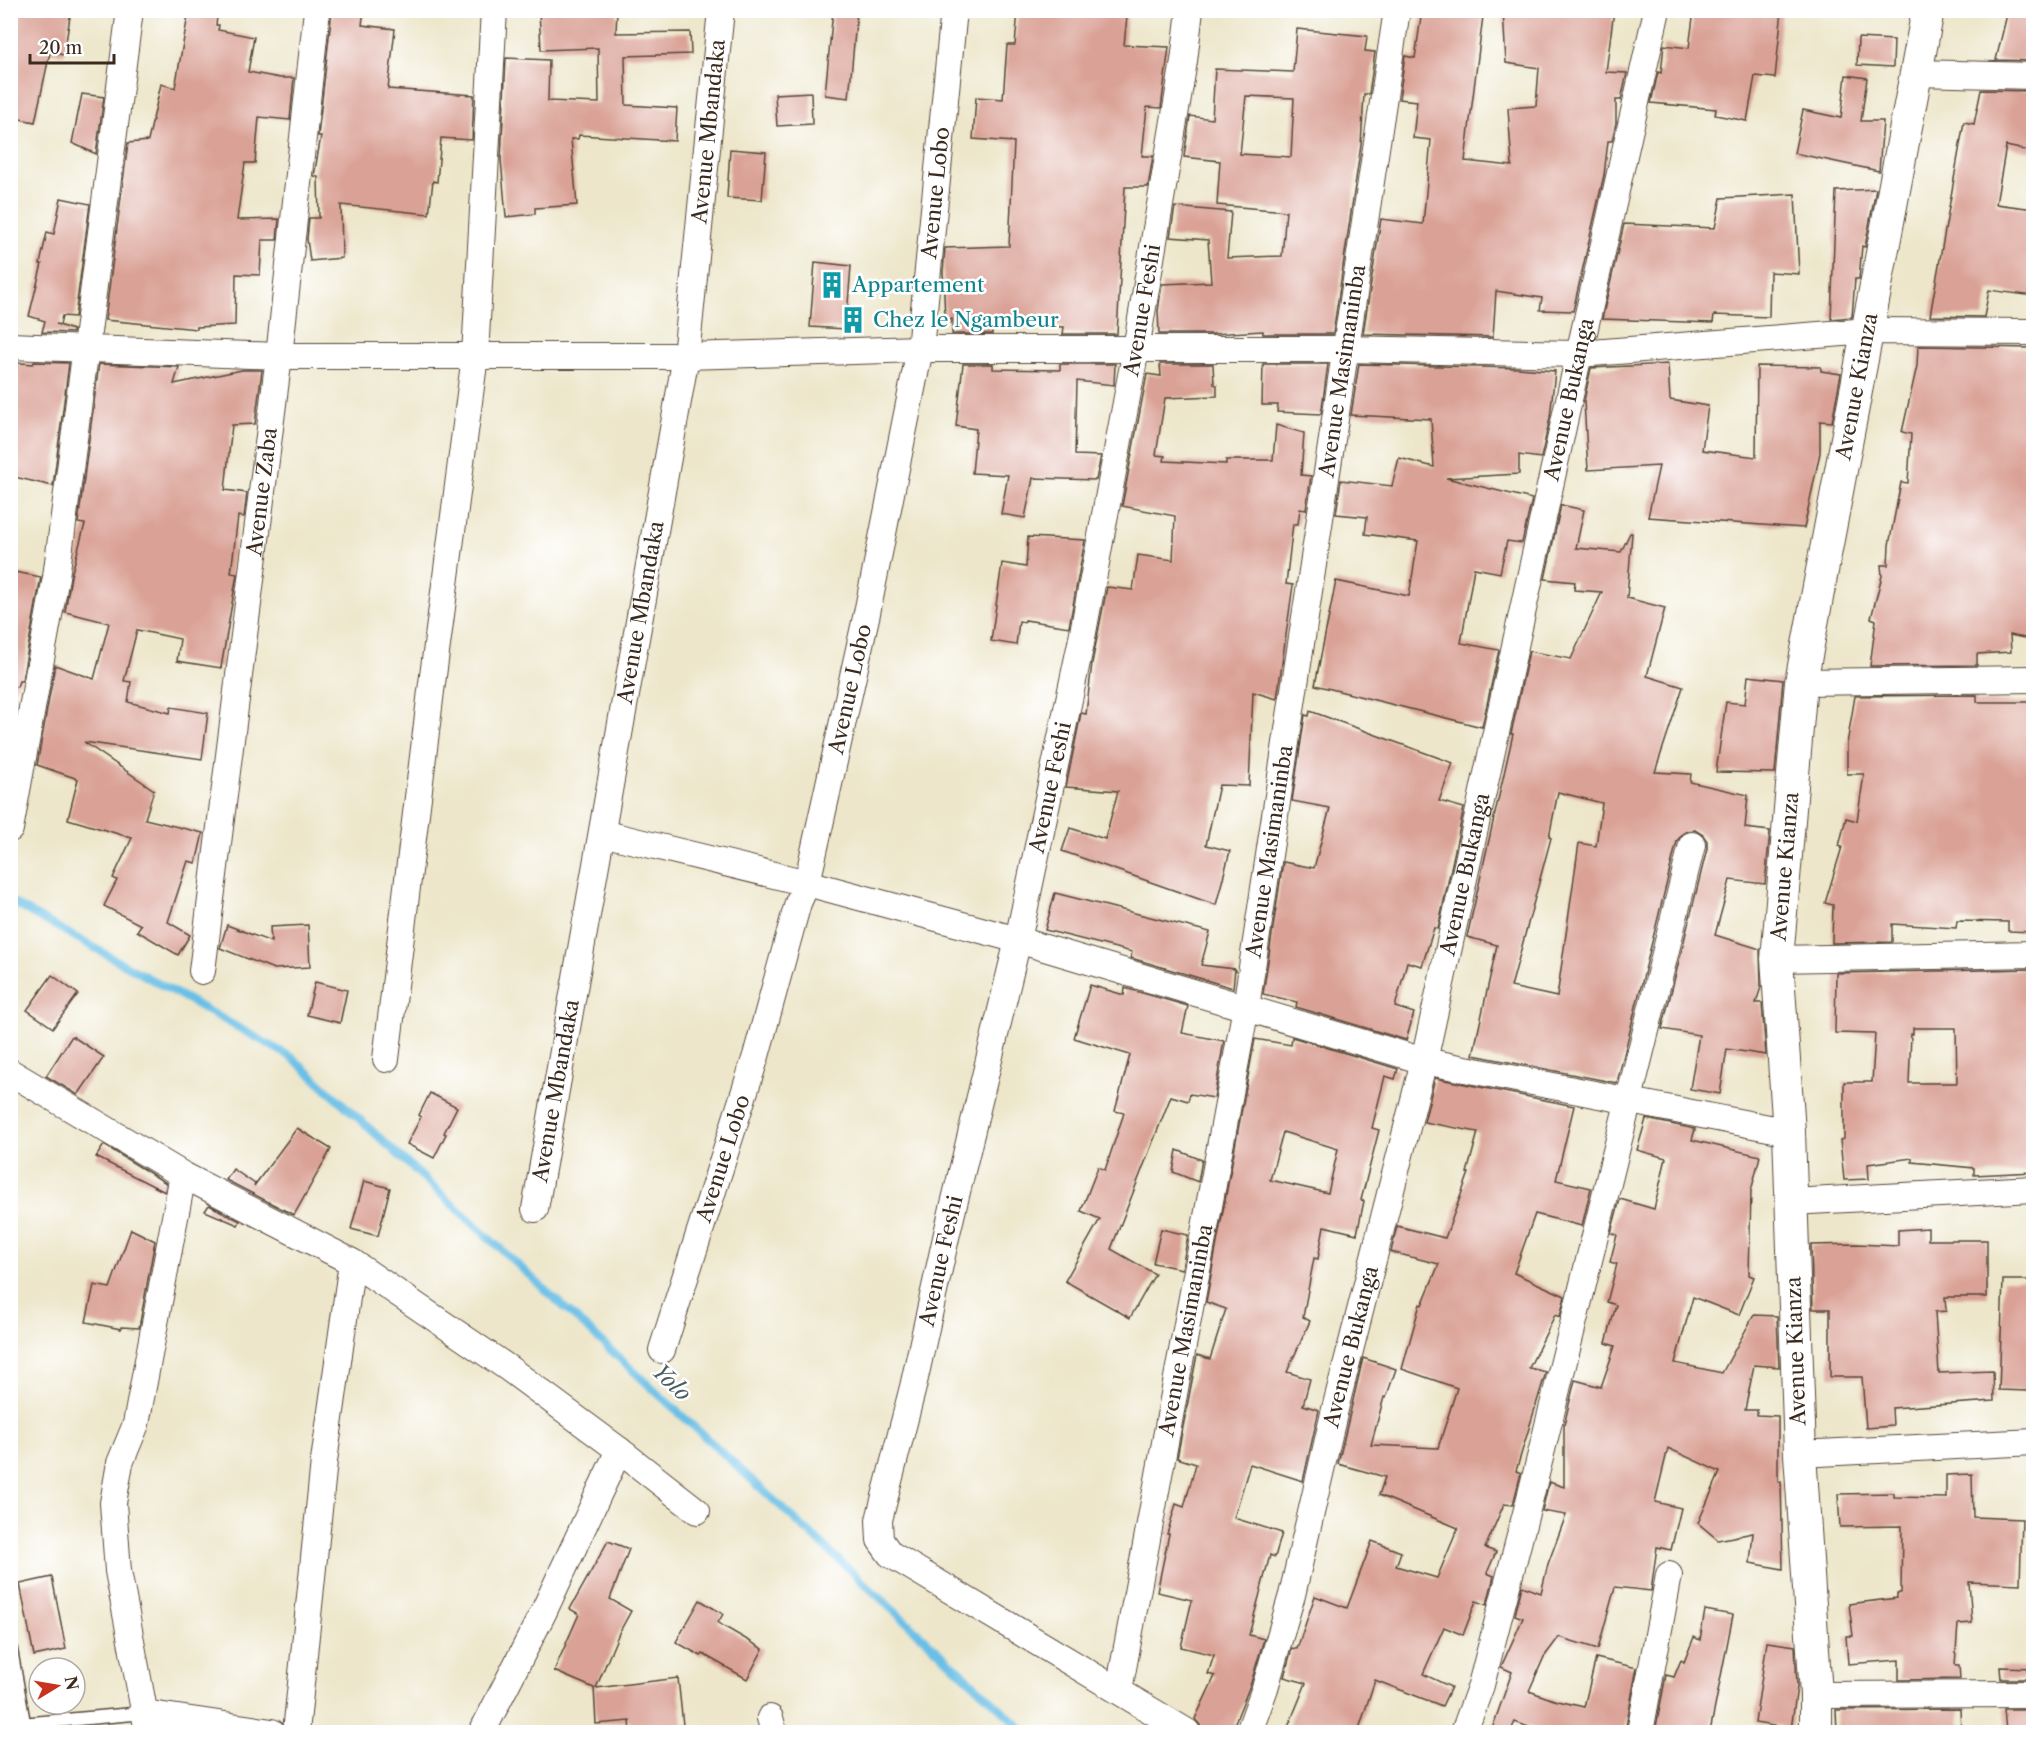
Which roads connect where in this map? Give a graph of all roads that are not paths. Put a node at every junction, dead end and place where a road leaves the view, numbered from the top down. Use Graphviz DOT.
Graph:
graph roads {
  1 [pos="130,10"];
  2 [pos="318,10"];
  3 [pos="494,10"];
  4 [pos="721,10"];
  5 [pos="954,10"];
  6 [pos="1190,10"];
  7 [pos="1397,10"];
  8 [pos="1657,10"];
  9 [pos="1928,10"];
  10 [pos="1916,73"];
  11 [pos="2034,76"];
  12 [pos="1868,331"];
  13 [pos="2034,332"];
  14 [pos="10,346"];
  15 [pos="87,348"];
  16 [pos="920,349"];
  17 [pos="1136,349"];
  18 [pos="1345,349"];
  19 [pos="1579,354"];
  20 [pos="279,356"];
  21 [pos="475,356"];
  22 [pos="686,356"];
  23 [pos="2034,679"];
  24 [pos="1801,682"];
  25 [pos="10,829"];
  26 [pos="602,833"];
  27 [pos="1692,845"];
  28 [pos="807,883"];
  29 [pos="1018,940"];
  30 [pos="2034,954"];
  31 [pos="1777,959"];
  32 [pos="202,971"];
  33 [pos="1246,1007"];
  34 [pos="387,1059"];
  35 [pos="1424,1061"];
  36 [pos="10,1072"];
  37 [pos="1630,1100"];
  38 [pos="1789,1132"];
  39 [pos="183,1175"];
  40 [pos="2034,1189"];
  41 [pos="1791,1202"];
  42 [pos="535,1209"];
  43 [pos="352,1262"];
  44 [pos="662,1350"];
  45 [pos="2034,1442"];
  46 [pos="619,1450"];
  47 [pos="1800,1454"];
  48 [pos="698,1511"];
  49 [pos="1669,1575"];
  50 [pos="10,1644"];
  51 [pos="1119,1690"];
  52 [pos="2034,1694"];
  53 [pos="1816,1695"];
  54 [pos="24,1722"];
  55 [pos="146,1723"];
  56 [pos="10,1725"];
  57 [pos="272,1732"];
  58 [pos="296,1732"];
  59 [pos="482,1732"];
  60 [pos="1187,1732"];
  61 [pos="1249,1732"];
  62 [pos="1464,1732"];
  63 [pos="1640,1732"];
  64 [pos="1816,1732"];
  1 -- 15 [label="street"];
  2 -- 20 [label="street, Avenue Zaba"];
  3 -- 21 [label="street"];
  4 -- 22 [label="street, Avenue Mbandaka"];
  5 -- 16 [label="street, Avenue Lobo"];
  6 -- 17 [label="street, Avenue Feshi"];
  7 -- 18 [label="street, Avenue Masimaninba"];
  8 -- 19 [label="street, Avenue Bukanga"];
  9 -- 10 [label="street, Avenue Kianza"];
  10 -- 11 [label="street"];
  10 -- 12 [label="street, Avenue Kianza"];
  12 -- 13 [label="street"];
  12 -- 19 [label="street"];
  12 -- 24 [label="street, Avenue Kianza"];
  14 -- 15 [label="street"];
  15 -- 20 [label="street"];
  15 -- 25 [label="street"];
  16 -- 17 [label="street"];
  16 -- 22 [label="street"];
  16 -- 28 [label="street, Avenue Lobo"];
  17 -- 18 [label="street"];
  17 -- 29 [label="street, Avenue Feshi"];
  18 -- 19 [label="street"];
  18 -- 33 [label="street, Avenue Masimaninba"];
  19 -- 35 [label="street, Avenue Bukanga"];
  20 -- 21 [label="street"];
  20 -- 32 [label="street, Avenue Zaba"];
  21 -- 22 [label="street"];
  21 -- 34 [label="street"];
  22 -- 26 [label="street, Avenue Mbandaka"];
  23 -- 24 [label="street"];
  24 -- 31 [label="street, Avenue Kianza"];
  26 -- 28 [label="street"];
  26 -- 42 [label="street, Avenue Mbandaka"];
  27 -- 37 [label="street"];
  28 -- 29 [label="street"];
  28 -- 44 [label="street, Avenue Lobo"];
  29 -- 33 [label="street"];
  29 -- 51 [label="street, Avenue Feshi"];
  30 -- 31 [label="street"];
  31 -- 38 [label="street, Avenue Kianza"];
  33 -- 35 [label="street"];
  33 -- 51 [label="street, Avenue Masimaninba"];
  35 -- 37 [label="street"];
  35 -- 61 [label="street, Avenue Bukanga"];
  36 -- 39 [label="street"];
  37 -- 38 [label="street"];
  37 -- 62 [label="street"];
  38 -- 41 [label="street, Avenue Kianza"];
  39 -- 43 [label="street"];
  39 -- 55 [label="street"];
  40 -- 41 [label="street"];
  41 -- 47 [label="street, Avenue Kianza"];
  43 -- 46 [label="street"];
  43 -- 58 [label="street"];
  45 -- 47 [label="street"];
  46 -- 48 [label="street"];
  46 -- 59 [label="street"];
  47 -- 53 [label="street, Avenue Kianza"];
  49 -- 63 [label="street"];
  50 -- 54 [label="lane"];
  51 -- 60 [label="street"];
  52 -- 53 [label="street"];
  53 -- 64 [label="street, Avenue Kianza"];
  54 -- 55 [label="lane"];
  54 -- 56 [label="lane"];
  55 -- 57 [label="street"];
}
